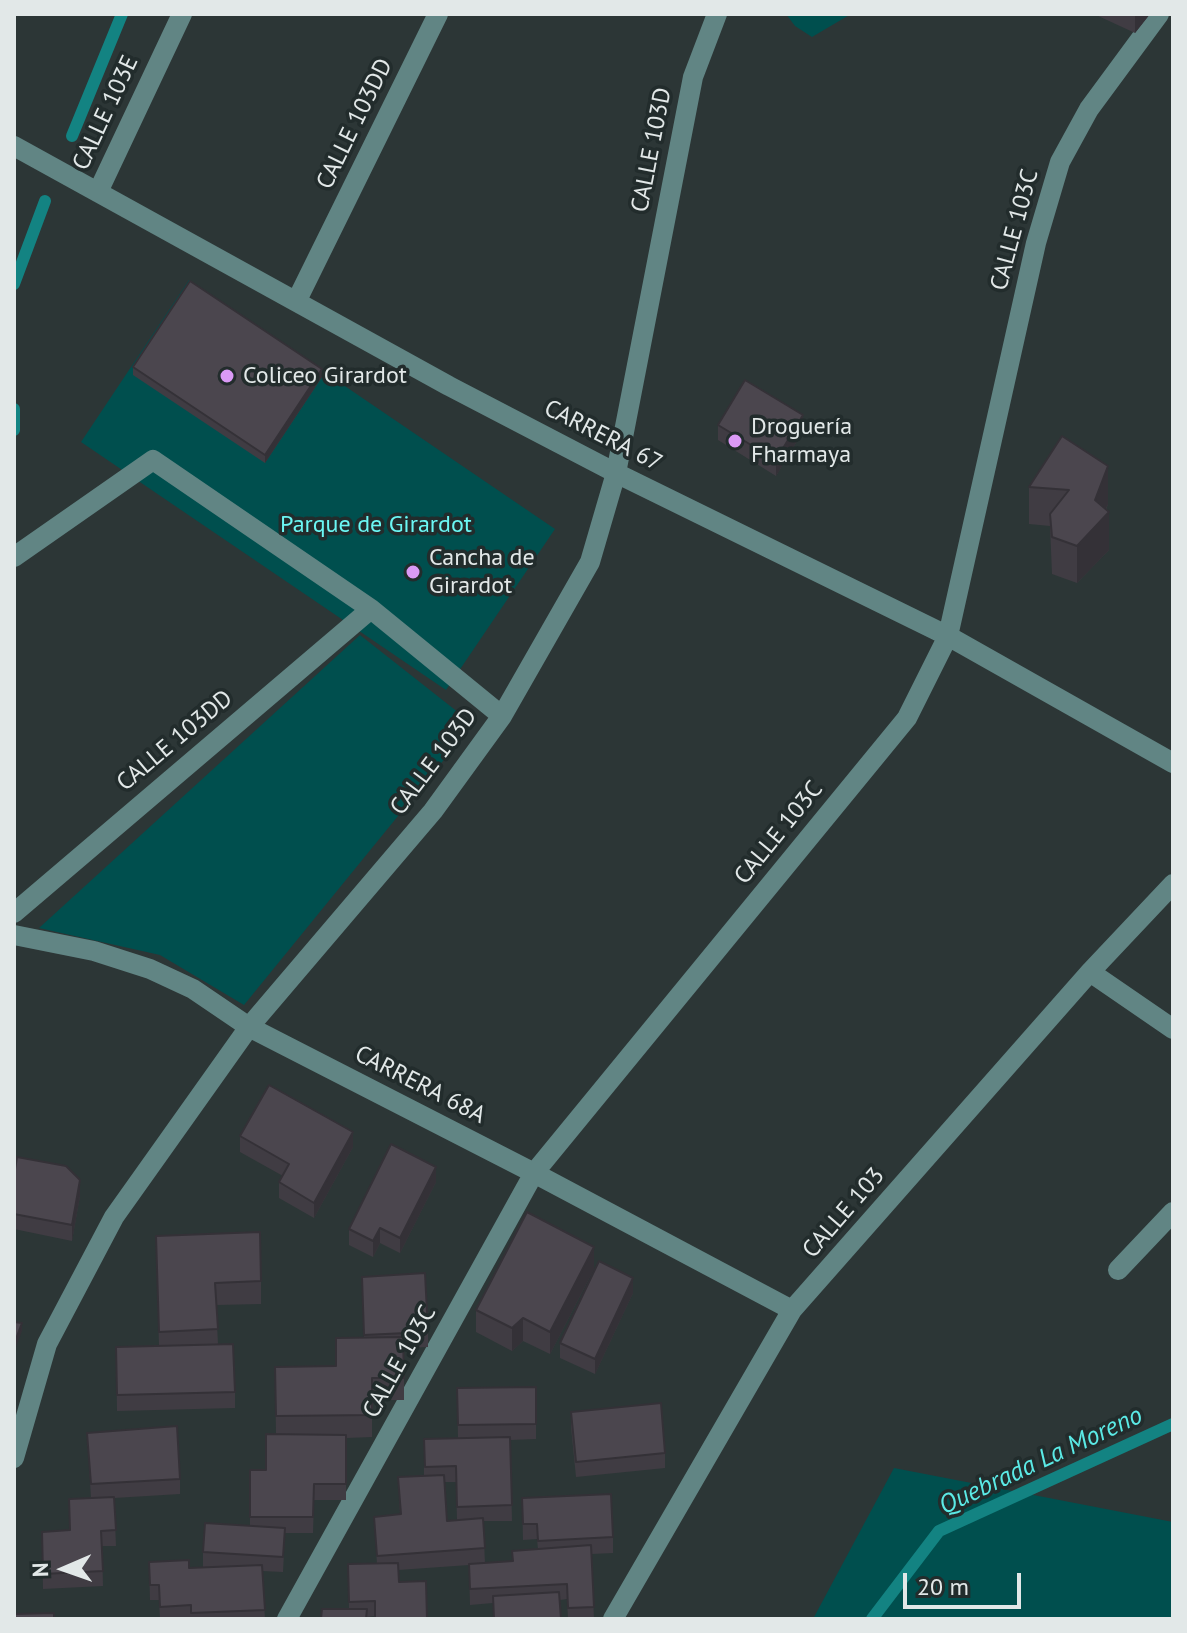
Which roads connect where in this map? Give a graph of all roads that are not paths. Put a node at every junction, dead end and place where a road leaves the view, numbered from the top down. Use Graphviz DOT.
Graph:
graph roads {
  1 [pos="182,14"];
  2 [pos="438,14"];
  3 [pos="717,14"];
  4 [pos="1159,14"];
  5 [pos="14,146"];
  6 [pos="98,192"];
  7 [pos="297,300"];
  8 [pos="616,473"];
  9 [pos="14,557"];
  10 [pos="371,609"];
  11 [pos="948,636"];
  12 [pos="502,716"];
  13 [pos="1173,763"];
  14 [pos="1173,884"];
  15 [pos="14,913"];
  16 [pos="14,935"];
  17 [pos="1090,972"];
  18 [pos="249,1027"];
  19 [pos="1173,1029"];
  20 [pos="534,1173"];
  21 [pos="1173,1212"];
  22 [pos="1118,1270"];
  23 [pos="792,1310"];
  24 [pos="14,1458"];
  25 [pos="287,1619"];
  26 [pos="613,1619"];
  1 -- 6 [label="street, CALLE 103E"];
  2 -- 7 [label="street, CALLE 103DD"];
  3 -- 8 [label="street, CALLE 103D"];
  4 -- 11 [label="street, CALLE 103C"];
  5 -- 6 [label="street, CARRERA 67"];
  6 -- 7 [label="street, CARRERA 67"];
  7 -- 8 [label="street, CARRERA 67"];
  8 -- 11 [label="street, CARRERA 67"];
  8 -- 12 [label="street, CALLE 103D"];
  9 -- 10 [label="street"];
  10 -- 12 [label="street"];
  10 -- 15 [label="street, CALLE 103DD"];
  11 -- 13 [label="street, CARRERA 67"];
  11 -- 20 [label="street, CALLE 103C"];
  12 -- 18 [label="street, CALLE 103D"];
  14 -- 17 [label="street, CALLE 103"];
  16 -- 18 [label="street, CARRERA 68A"];
  17 -- 19 [label="street"];
  17 -- 23 [label="street, CALLE 103"];
  18 -- 20 [label="street, CARRERA 68A"];
  18 -- 24 [label="street, CALLE 103D"];
  20 -- 23 [label="street, CARRERA 68A"];
  20 -- 25 [label="street, CALLE 103C"];
  21 -- 22 [label="street"];
  23 -- 26 [label="street, CALLE 103"];
}
